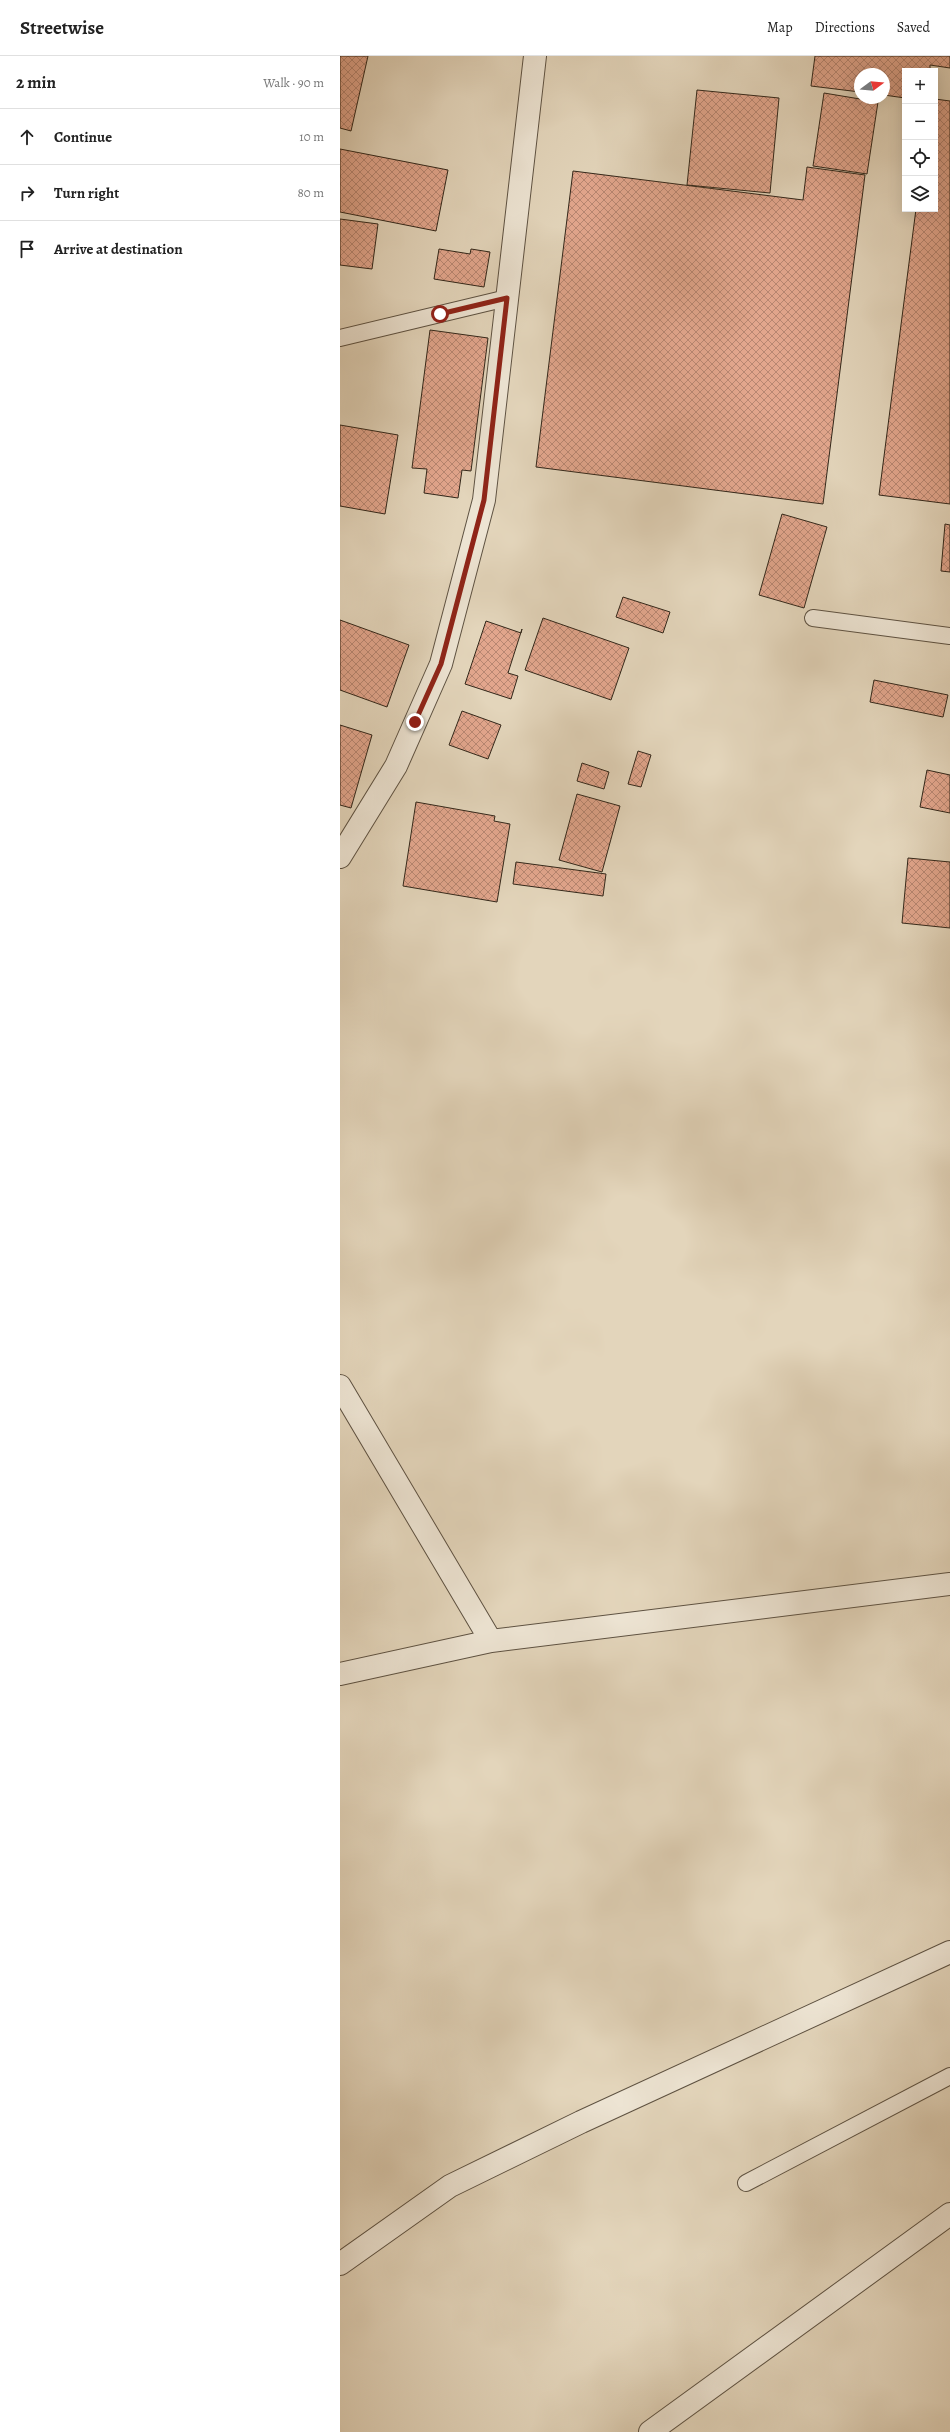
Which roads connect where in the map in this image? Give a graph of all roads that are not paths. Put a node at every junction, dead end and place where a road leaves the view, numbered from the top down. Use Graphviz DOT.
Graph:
graph roads {
  1 [pos="535,56"];
  2 [pos="507,298"];
  3 [pos="340,338"];
  4 [pos="813,618"];
  5 [pos="950,636"];
  6 [pos="340,857"];
  7 [pos="340,1386"];
  8 [pos="950,1584"];
  9 [pos="491,1642"];
  10 [pos="340,1674"];
  11 [pos="950,1952"];
  12 [pos="950,2076"];
  13 [pos="746,2183"];
  14 [pos="950,2214"];
  15 [pos="340,2264"];
  16 [pos="650,2432"];
  1 -- 2 [label="street"];
  2 -- 3 [label="lane"];
  2 -- 6 [label="street"];
  4 -- 5 [label="lane"];
  7 -- 9 [label="street"];
  8 -- 9 [label="street"];
  9 -- 10 [label="street"];
  11 -- 15 [label="street"];
  12 -- 13 [label="lane"];
  14 -- 16 [label="street"];
}
